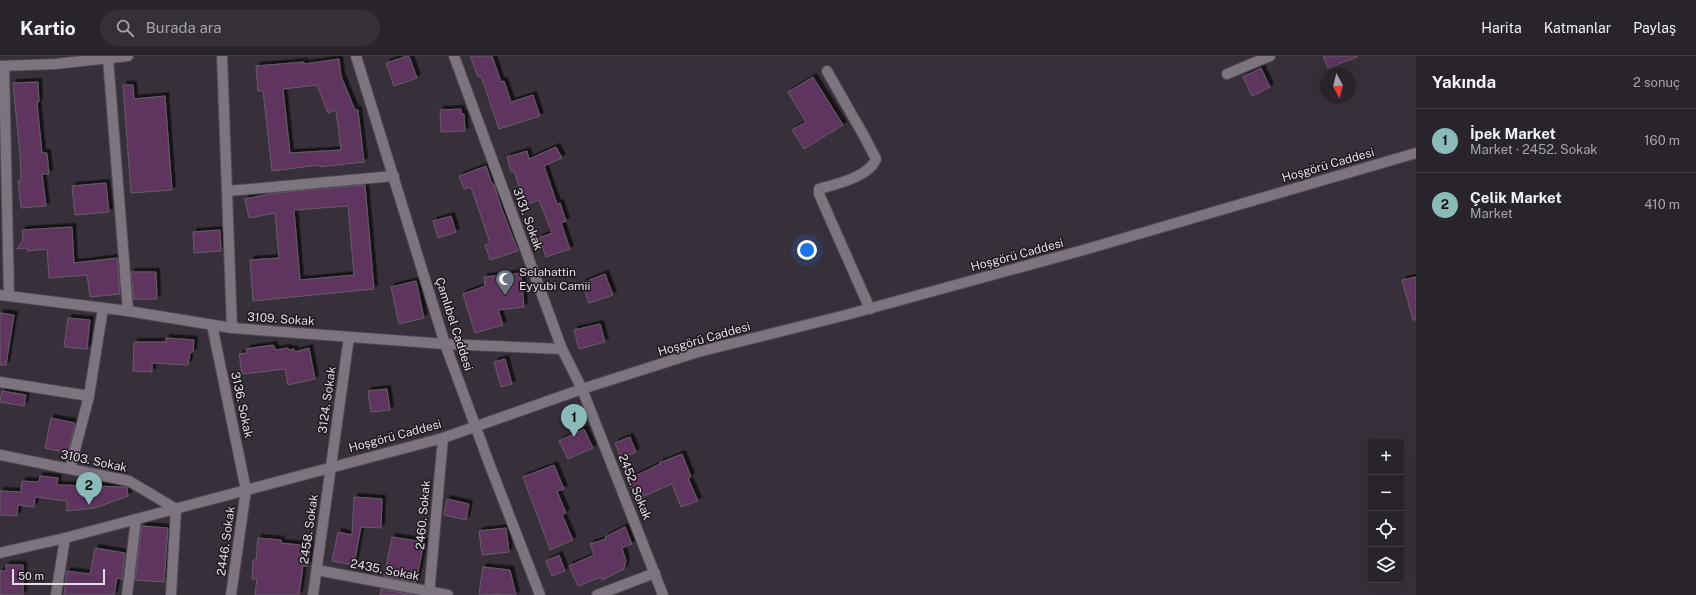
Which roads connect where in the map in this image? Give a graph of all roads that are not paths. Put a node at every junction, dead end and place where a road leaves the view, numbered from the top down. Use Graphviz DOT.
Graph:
graph roads {
  1 [pos="128,56"];
  2 [pos="222,56"];
  3 [pos="356,56"];
  4 [pos="454,56"];
  5 [pos="1270,56"];
  6 [pos="108,58"];
  7 [pos="55,60"];
  8 [pos="2,66"];
  9 [pos="827,71"];
  10 [pos="1227,74"];
  11 [pos="1416,153"];
  12 [pos="394,176"];
  13 [pos="228,191"];
  14 [pos="5,296"];
  15 [pos="103,308"];
  16 [pos="870,309"];
  17 [pos="128,310"];
  18 [pos="212,325"];
  19 [pos="232,328"];
  20 [pos="349,337"];
  21 [pos="445,344"];
  22 [pos="562,349"];
  23 [pos="0,382"];
  24 [pos="582,389"];
  25 [pos="89,396"];
  26 [pos="476,427"];
  27 [pos="443,438"];
  28 [pos="0,455"];
  29 [pos="331,466"];
  30 [pos="70,469"];
  31 [pos="246,490"];
  32 [pos="176,509"];
  33 [pos="136,519"];
  34 [pos="65,538"];
  35 [pos="0,553"];
  36 [pos="317,570"];
  37 [pos="656,573"];
  38 [pos="429,593"];
  39 [pos="56,595"];
  40 [pos="127,595"];
  41 [pos="171,595"];
  42 [pos="231,595"];
  43 [pos="313,595"];
  44 [pos="448,595"];
  45 [pos="540,595"];
  46 [pos="597,595"];
  47 [pos="663,595"];
  1 -- 6 [label="street"];
  2 -- 13 [label="street"];
  3 -- 12 [label="street, Çamlıbel Caddesi"];
  4 -- 22 [label="street, 3131. Sokak"];
  5 -- 10 [label="street"];
  6 -- 7 [label="street"];
  6 -- 17 [label="street"];
  7 -- 8 [label="street"];
  8 -- 14 [label="street"];
  9 -- 16 [label="street"];
  11 -- 16 [label="street, Hoşgörü Caddesi"];
  12 -- 13 [label="street"];
  12 -- 21 [label="street, Çamlıbel Caddesi"];
  13 -- 19 [label="street"];
  14 -- 15 [label="street, 3109. Sokak"];
  15 -- 17 [label="street, 3109. Sokak"];
  15 -- 25 [label="street"];
  16 -- 24 [label="street, Hoşgörü Caddesi"];
  17 -- 18 [label="street, 3109. Sokak"];
  18 -- 19 [label="street, 3109. Sokak"];
  18 -- 31 [label="street, 3136. Sokak"];
  19 -- 20 [label="street, 3109. Sokak"];
  20 -- 21 [label="street, 3109. Sokak"];
  20 -- 29 [label="street, 3124. Sokak"];
  21 -- 22 [label="street, 3109. Sokak"];
  21 -- 26 [label="street, Çamlıbel Caddesi"];
  22 -- 24 [label="street, 3131. Sokak"];
  23 -- 25 [label="street"];
  24 -- 26 [label="street, Hoşgörü Caddesi"];
  24 -- 37 [label="street, 2452. Sokak"];
  25 -- 30 [label="street"];
  26 -- 27 [label="street, Hoşgörü Caddesi"];
  26 -- 45 [label="street, Çamlıbel Caddesi"];
  27 -- 29 [label="street, Hoşgörü Caddesi"];
  27 -- 38 [label="street, 2460. Sokak"];
  28 -- 30 [label="street, 3103. Sokak"];
  29 -- 31 [label="street, Hoşgörü Caddesi"];
  29 -- 36 [label="street, 2458. Sokak"];
  30 -- 32 [label="street, 3103. Sokak"];
  31 -- 32 [label="street, Hoşgörü Caddesi"];
  31 -- 42 [label="street, 2446. Sokak"];
  32 -- 33 [label="street, Hoşgörü Caddesi"];
  32 -- 41 [label="street"];
  33 -- 34 [label="street, Hoşgörü Caddesi"];
  33 -- 40 [label="street"];
  34 -- 35 [label="street, Hoşgörü Caddesi"];
  34 -- 39 [label="street"];
  36 -- 38 [label="street, 2435. Sokak"];
  36 -- 43 [label="street, 2458. Sokak"];
  37 -- 46 [label="street"];
  37 -- 47 [label="street, 2452. Sokak"];
  38 -- 44 [label="street, 2435. Sokak"];
}
